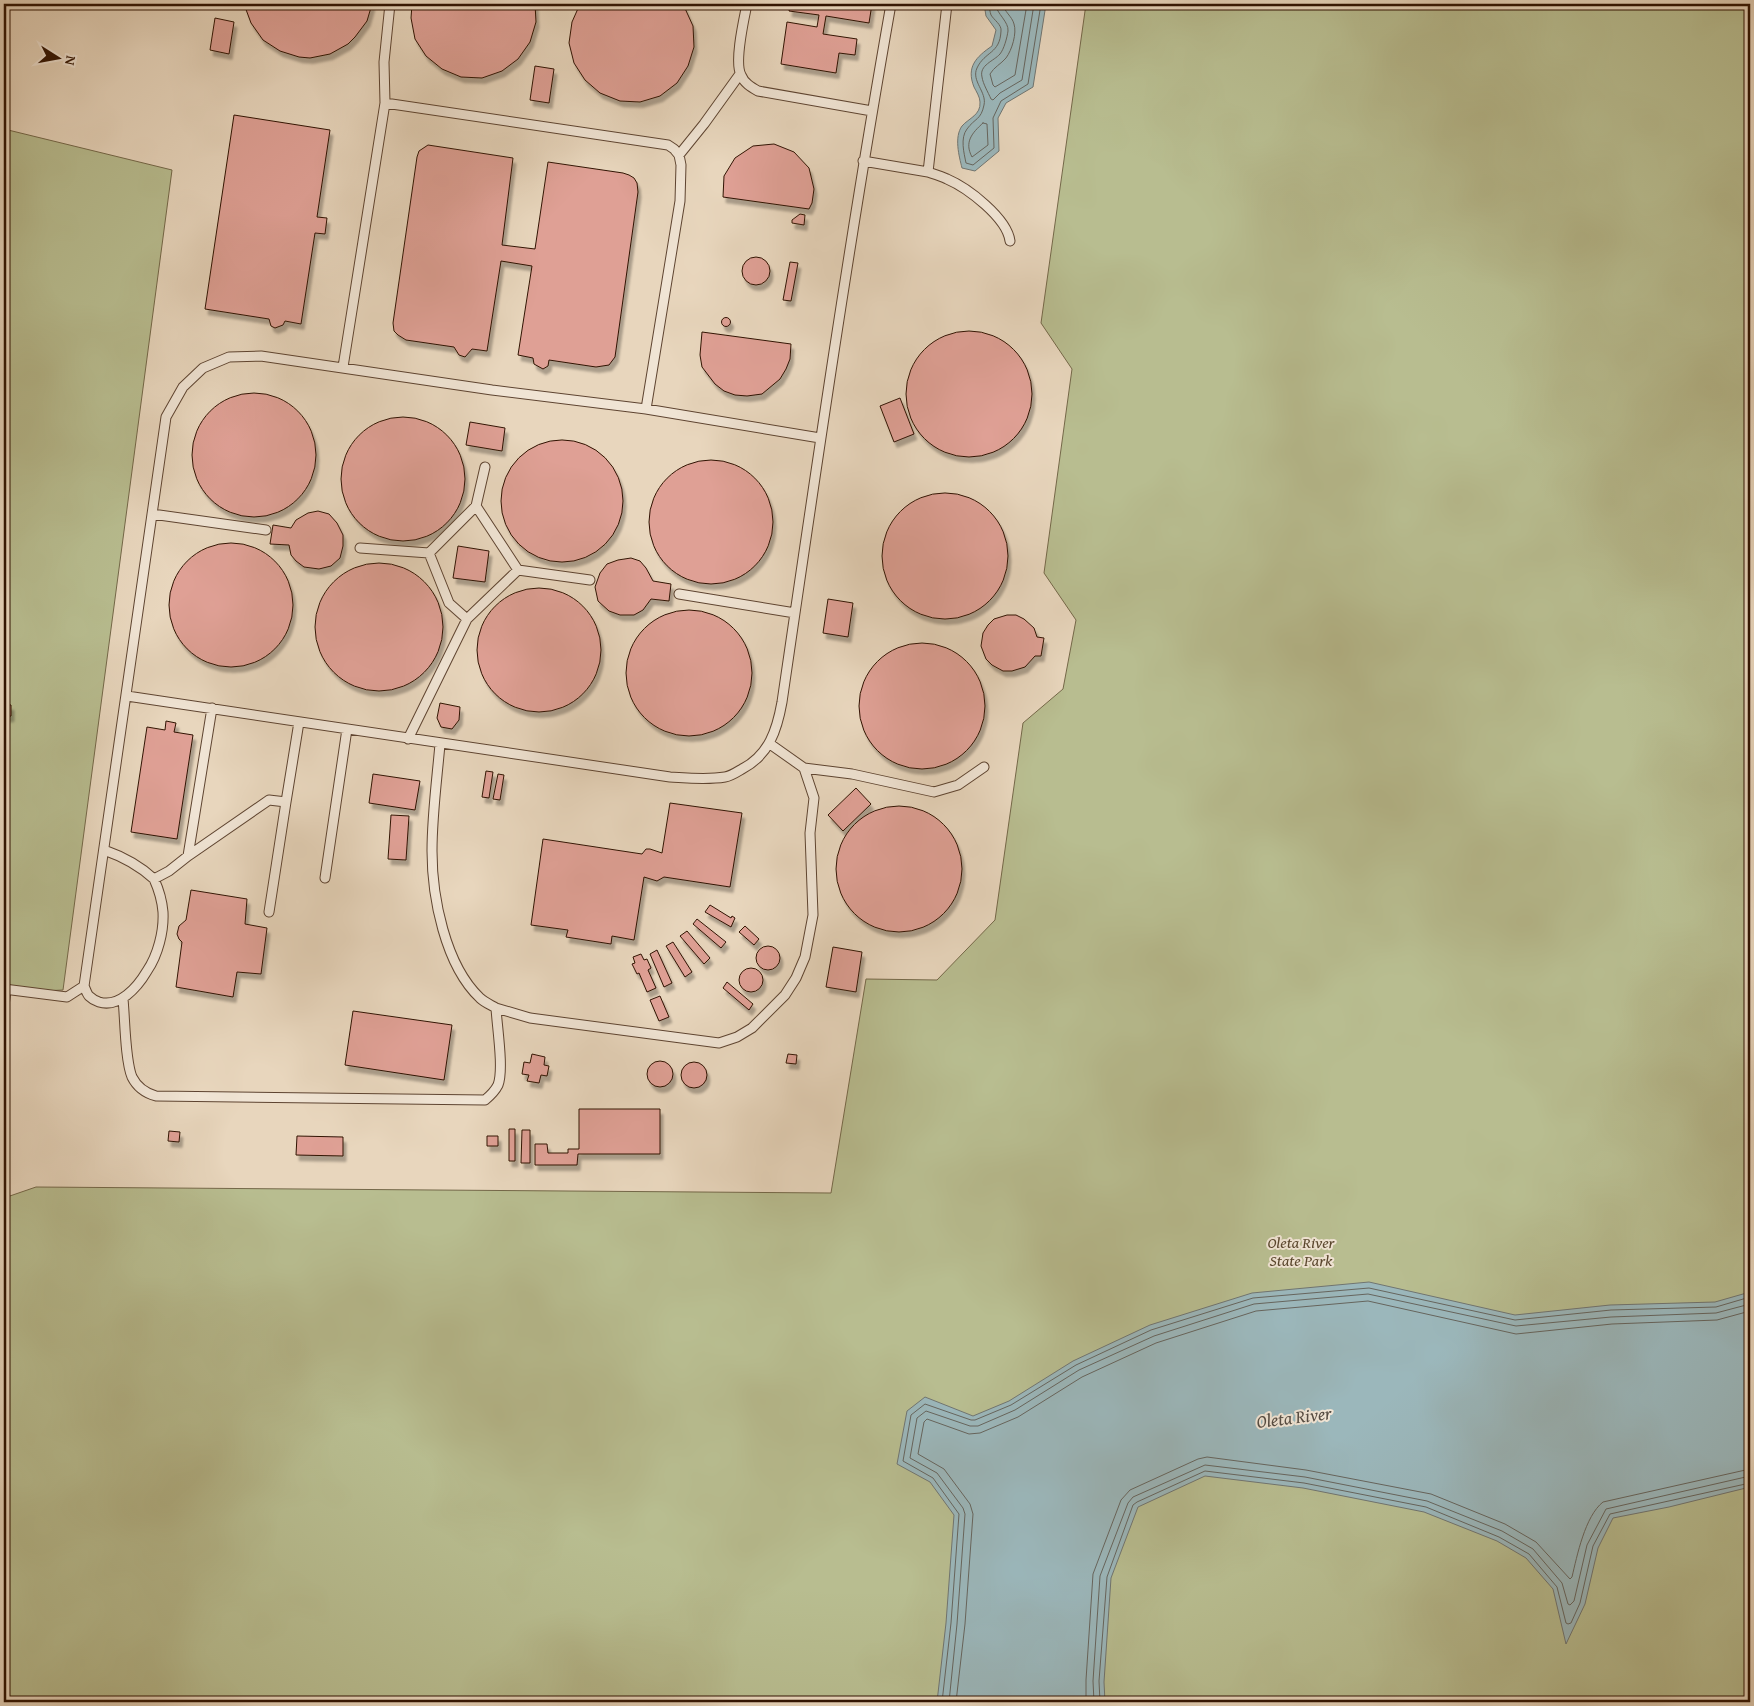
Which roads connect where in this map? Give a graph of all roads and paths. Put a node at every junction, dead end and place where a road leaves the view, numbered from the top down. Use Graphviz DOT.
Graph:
graph roads {
  1 [pos="390,4"];
  2 [pos="747,4"];
  3 [pos="891,4"];
  4 [pos="947,4"];
  5 [pos="740,74"];
  6 [pos="386,103"];
  7 [pos="872,111"];
  8 [pos="679,155"];
  9 [pos="863,161"];
  10 [pos="928,172"];
  11 [pos="1010,241"];
  12 [pos="343,367"];
  13 [pos="646,409"];
  14 [pos="820,438"];
  15 [pos="485,466"];
  16 [pos="476,506"];
  17 [pos="152,514"];
  18 [pos="266,530"];
  19 [pos="360,548"];
  20 [pos="429,553"];
  21 [pos="518,570"];
  22 [pos="590,580"];
  23 [pos="679,594"];
  24 [pos="795,613"];
  25 [pos="467,619"];
  26 [pos="127,696"];
  27 [pos="212,708"];
  28 [pos="299,722"];
  29 [pos="347,729"];
  30 [pos="408,739"];
  31 [pos="440,744"];
  32 [pos="770,744"];
  33 [pos="984,767"];
  34 [pos="804,768"];
  35 [pos="286,802"];
  36 [pos="104,850"];
  37 [pos="188,856"];
  38 [pos="325,878"];
  39 [pos="154,879"];
  40 [pos="269,912"];
  41 [pos="84,986"];
  42 [pos="5,989"];
  43 [pos="123,999"];
  44 [pos="4,1006"];
  45 [pos="496,1008"];
  1 -- 6 [label="lane"];
  2 -- 5 [label="lane"];
  3 -- 7 [label="lane"];
  4 -- 10 [label="lane"];
  5 -- 7 [label="lane"];
  5 -- 8 [label="lane"];
  6 -- 8 [label="lane"];
  6 -- 12 [label="lane"];
  7 -- 9 [label="lane"];
  8 -- 13 [label="lane"];
  9 -- 10 [label="lane"];
  9 -- 14 [label="lane"];
  10 -- 11 [label="lane"];
  12 -- 13 [label="lane"];
  12 -- 17 [label="lane"];
  13 -- 14 [label="lane"];
  14 -- 24 [label="lane"];
  15 -- 16 [label="lane"];
  16 -- 20 [label="lane"];
  16 -- 21 [label="lane"];
  17 -- 18 [label="lane"];
  17 -- 26 [label="lane"];
  19 -- 20 [label="lane"];
  20 -- 25 [label="lane"];
  21 -- 22 [label="lane"];
  21 -- 25 [label="lane"];
  23 -- 24 [label="lane"];
  24 -- 32 [label="lane"];
  25 -- 30 [label="lane"];
  26 -- 27 [label="lane"];
  26 -- 36 [label="lane"];
  27 -- 28 [label="lane"];
  27 -- 37 [label="lane"];
  28 -- 29 [label="lane"];
  28 -- 35 [label="lane"];
  29 -- 30 [label="lane"];
  29 -- 38 [label="lane"];
  30 -- 31 [label="lane"];
  31 -- 32 [label="lane"];
  31 -- 45 [label="lane"];
  32 -- 34 [label="lane"];
  33 -- 34 [label="lane"];
  34 -- 45 [label="lane"];
  35 -- 37 [label="lane"];
  35 -- 40 [label="lane"];
  36 -- 39 [label="lane"];
  36 -- 41 [label="lane"];
  37 -- 39 [label="lane"];
  39 -- 43 [label="lane"];
  41 -- 42 [label="lane"];
  41 -- 43 [label="lane"];
  42 -- 44 [label="lane"];
  43 -- 45 [label="lane"];
}
